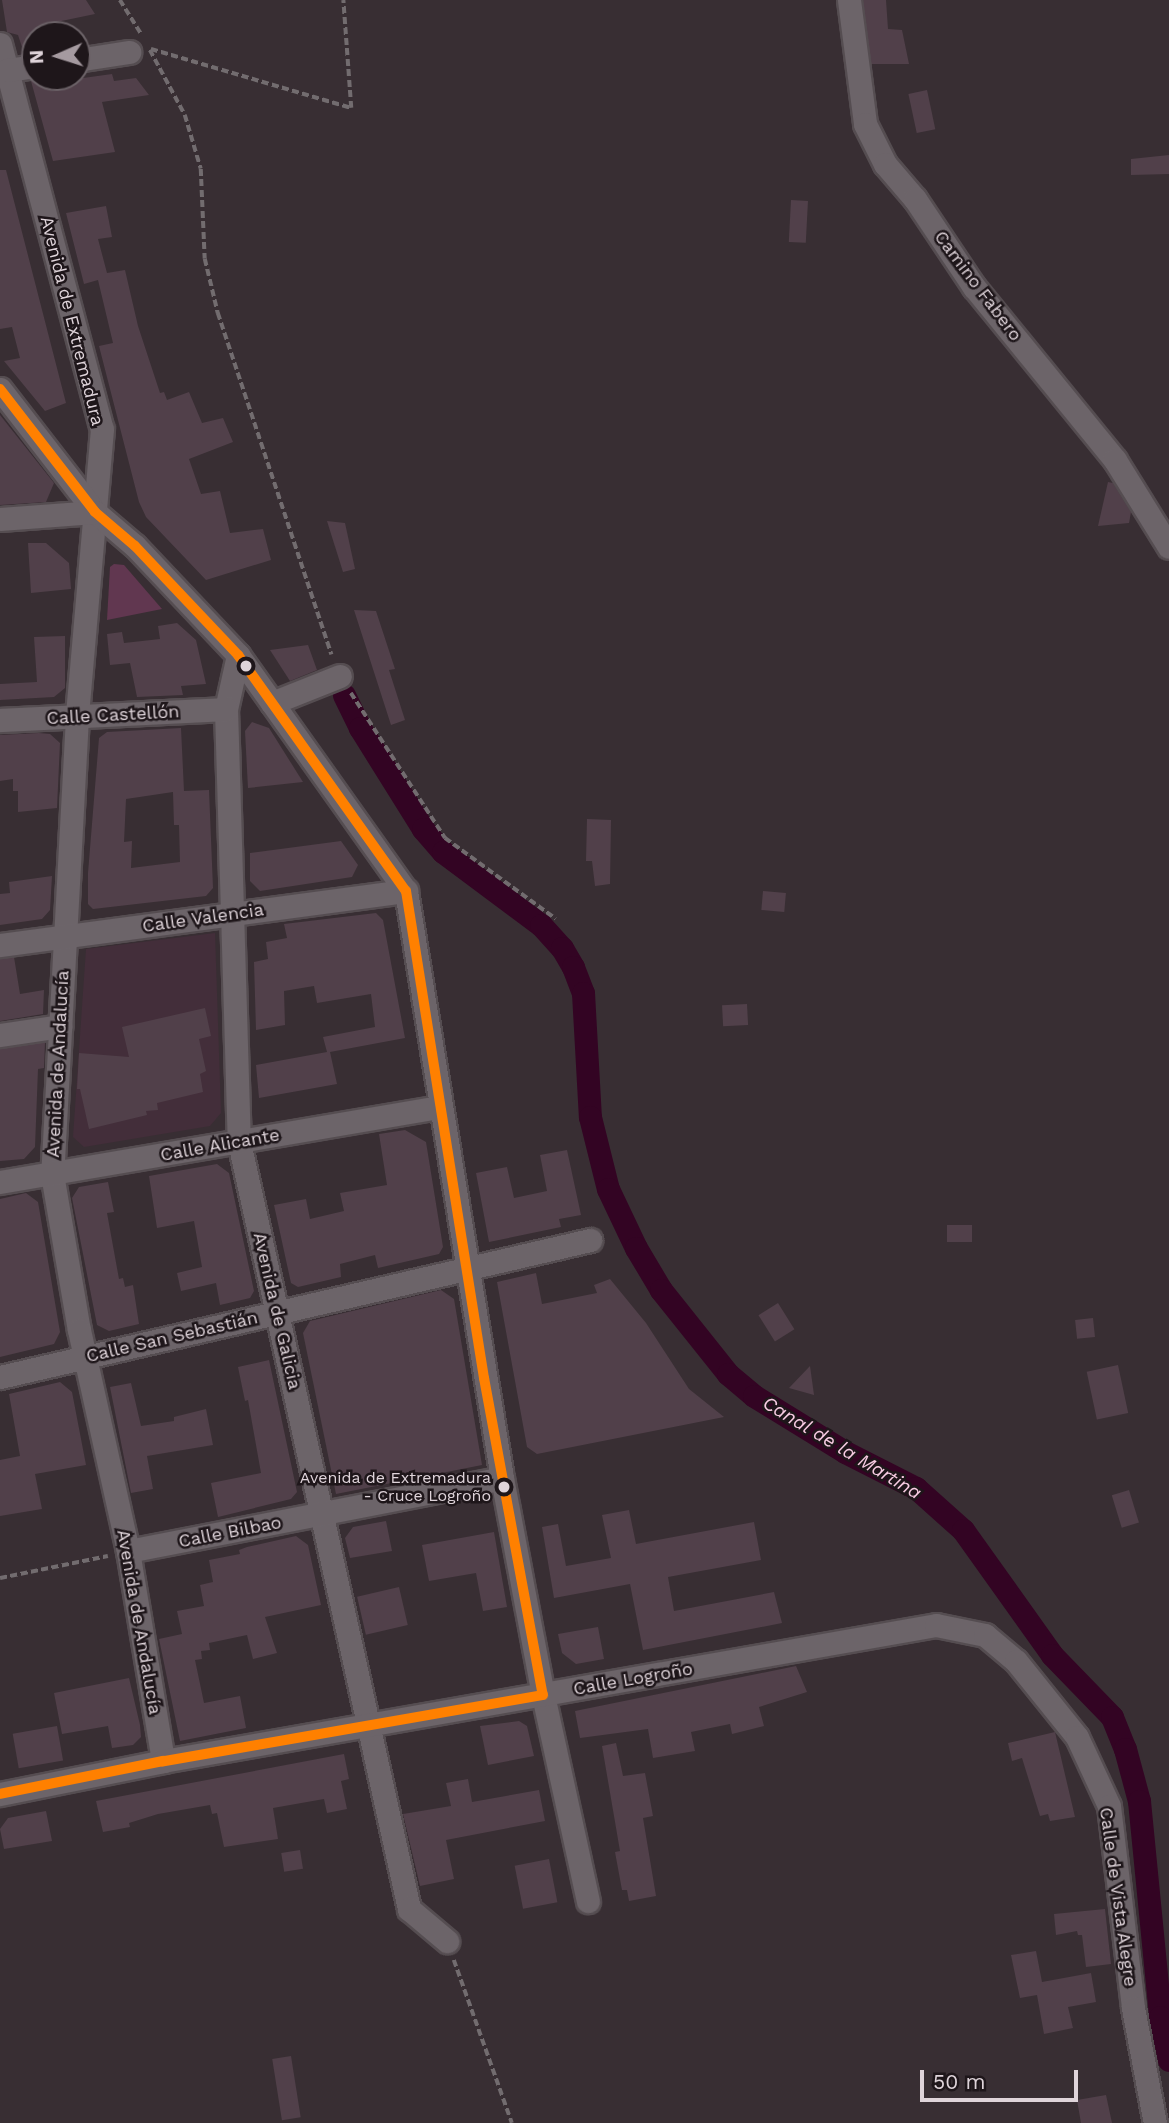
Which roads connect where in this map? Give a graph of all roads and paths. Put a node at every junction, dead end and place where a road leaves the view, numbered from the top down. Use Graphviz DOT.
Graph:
graph roads {
  1 [pos="120,0"];
  2 [pos="344,0"];
  3 [pos="849,0"];
  4 [pos="0,44"];
  5 [pos="139,51"];
  6 [pos="91,58"];
  7 [pos="21,68"];
  8 [pos="7,70"];
  9 [pos="0,389"];
  10 [pos="96,512"];
  11 [pos="0,519"];
  12 [pos="1169,547"];
  13 [pos="238,655"];
  14 [pos="340,676"];
  15 [pos="272,703"];
  16 [pos="226,709"];
  17 [pos="77,716"];
  18 [pos="0,720"];
  19 [pos="406,891"];
  20 [pos="232,914"];
  21 [pos="556,919"];
  22 [pos="65,936"];
  23 [pos="0,945"];
  24 [pos="60,1026"];
  25 [pos="0,1035"];
  26 [pos="441,1107"];
  27 [pos="239,1142"];
  28 [pos="52,1174"];
  29 [pos="0,1182"];
  30 [pos="590,1240"];
  31 [pos="466,1269"];
  32 [pos="278,1312"];
  33 [pos="86,1357"];
  34 [pos="0,1377"];
  35 [pos="502,1478"];
  36 [pos="322,1514"];
  37 [pos="128,1551"];
  38 [pos="0,1578"];
  39 [pos="936,1625"];
  40 [pos="543,1695"];
  41 [pos="366,1726"];
  42 [pos="163,1761"];
  43 [pos="0,1794"];
  44 [pos="588,1901"];
  45 [pos="447,1941"];
  46 [pos="512,2123"];
  47 [pos="1155,2123"];
  1 -- 5 [label="path"];
  2 -- 5 [label="path"];
  3 -- 12 [label="street, Camino Fabero"];
  4 -- 8 [label="street, Avenida de Extremadura"];
  5 -- 6 [label="street"];
  5 -- 14 [label="path"];
  7 -- 8 [label="street"];
  8 -- 10 [label="street, Avenida de Extremadura"];
  9 -- 10 [label="street"];
  10 -- 11 [label="street"];
  10 -- 13 [label="street"];
  10 -- 17 [label="street, Avenida de Andalucía"];
  13 -- 15 [label="street"];
  13 -- 16 [label="street, Avenida de Galicia"];
  14 -- 15 [label="street"];
  14 -- 21 [label="path"];
  15 -- 19 [label="street"];
  16 -- 17 [label="street, Calle Castellón"];
  16 -- 20 [label="street, Avenida de Galicia"];
  17 -- 18 [label="street, Calle Castellón"];
  17 -- 22 [label="street, Avenida de Andalucía"];
  19 -- 20 [label="street, Calle Valencia"];
  19 -- 26 [label="street"];
  20 -- 22 [label="street, Calle Valencia"];
  20 -- 27 [label="street, Avenida de Galicia"];
  22 -- 23 [label="street, Calle Valencia"];
  22 -- 24 [label="street, Avenida de Andalucía"];
  24 -- 25 [label="street"];
  24 -- 28 [label="street, Avenida de Andalucía"];
  26 -- 27 [label="street, Calle Alicante"];
  26 -- 31 [label="street"];
  27 -- 28 [label="street, Calle Alicante"];
  27 -- 32 [label="street, Avenida de Galicia"];
  28 -- 29 [label="street, Calle Alicante"];
  28 -- 33 [label="street, Avenida de Andalucía"];
  30 -- 31 [label="street, Calle San Sebastián"];
  31 -- 32 [label="street, Calle San Sebastián"];
  31 -- 35 [label="street"];
  32 -- 33 [label="street, Calle San Sebastián"];
  32 -- 36 [label="street, Avenida de Galicia"];
  33 -- 34 [label="street, Calle San Sebastián"];
  33 -- 37 [label="street, Avenida de Andalucía"];
  35 -- 36 [label="street, Calle Bilbao"];
  35 -- 40 [label="street"];
  36 -- 37 [label="street, Calle Bilbao"];
  36 -- 41 [label="street, Avenida de Galicia"];
  37 -- 38 [label="path"];
  37 -- 42 [label="street, Avenida de Andalucía"];
  39 -- 40 [label="street, Calle Logroño"];
  39 -- 47 [label="street, Calle de Vista Alegre"];
  40 -- 41 [label="street, Calle Logroño"];
  40 -- 44 [label="street"];
  41 -- 42 [label="street, Calle Logroño"];
  41 -- 45 [label="street, Avenida de Galicia"];
  42 -- 43 [label="street, Calle Logroño"];
  45 -- 46 [label="path"];
}
